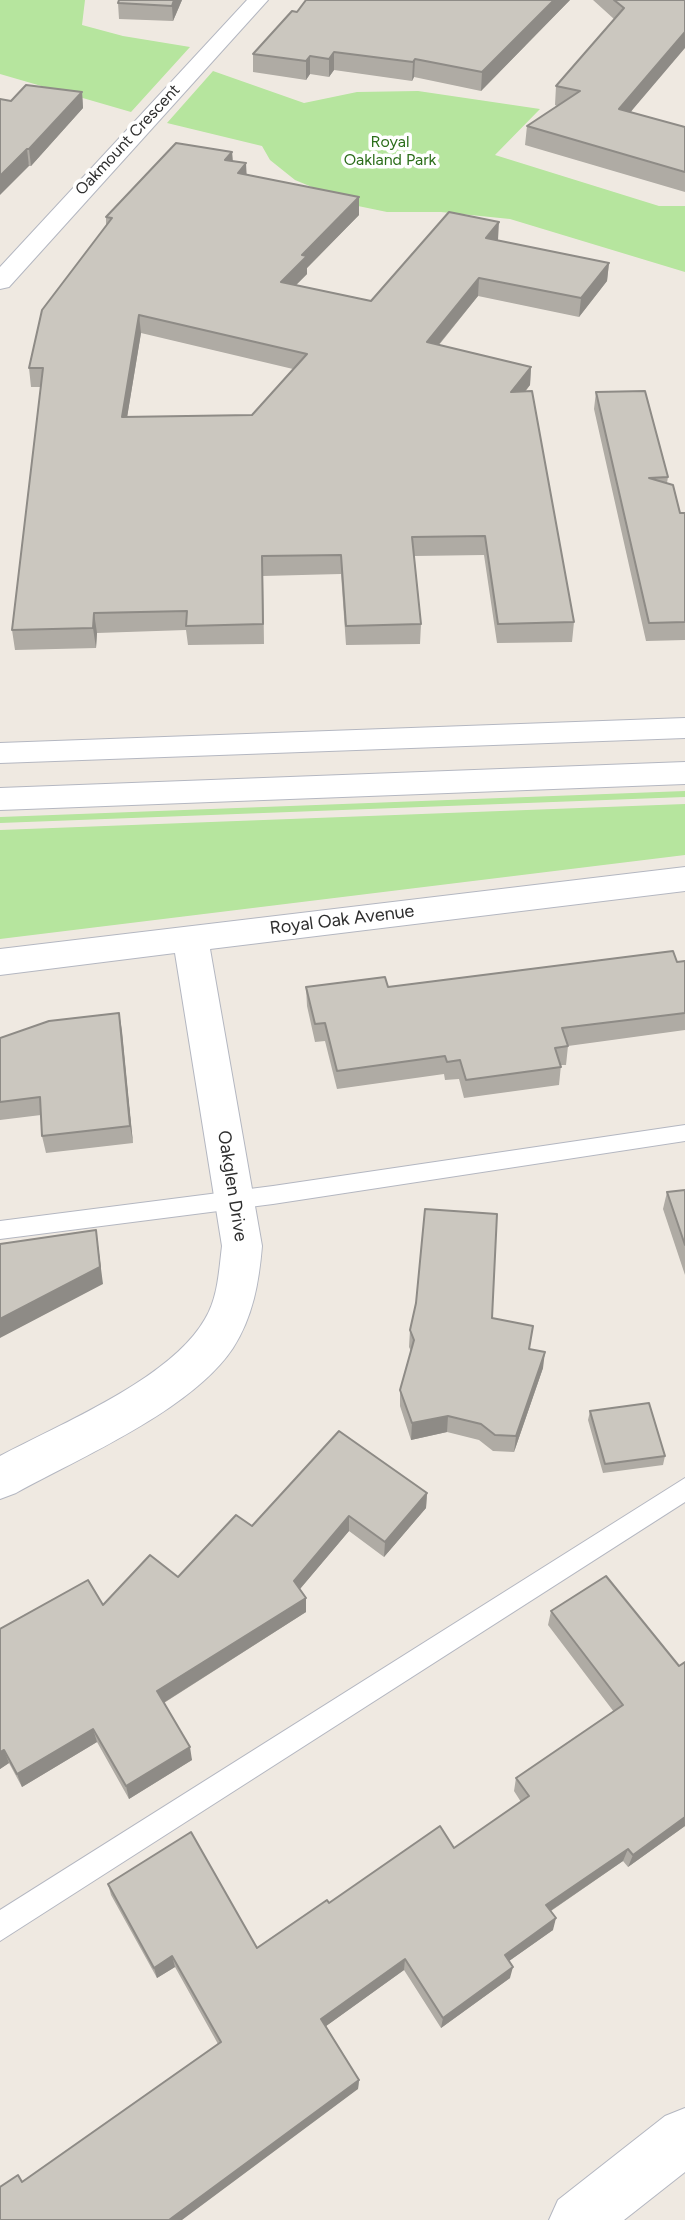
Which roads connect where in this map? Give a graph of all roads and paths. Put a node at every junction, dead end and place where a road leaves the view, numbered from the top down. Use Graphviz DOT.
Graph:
graph roads {
  1 [pos="258,0"];
  2 [pos="0,282"];
  3 [pos="685,728"];
  4 [pos="0,753"];
  5 [pos="685,772"];
  6 [pos="0,799"];
  7 [pos="685,879"];
  8 [pos="190,939"];
  9 [pos="0,962"];
  10 [pos="685,1133"];
  11 [pos="235,1199"];
  12 [pos="0,1230"];
  13 [pos="0,1479"];
  14 [pos="685,1489"];
  15 [pos="0,1927"];
  16 [pos="685,2136"];
  17 [pos="578,2220"];
  1 -- 2 [label="street, Oakmount Crescent"];
  3 -- 4 [label="street"];
  5 -- 6 [label="street"];
  7 -- 8 [label="street, Royal Oak Avenue"];
  8 -- 9 [label="street, Royal Oak Avenue"];
  8 -- 11 [label="street, Oakglen Drive"];
  10 -- 11 [label="lane"];
  11 -- 12 [label="lane"];
  11 -- 13 [label="street, Oakglen Drive"];
  14 -- 15 [label="lane"];
  16 -- 17 [label="street"];
}
